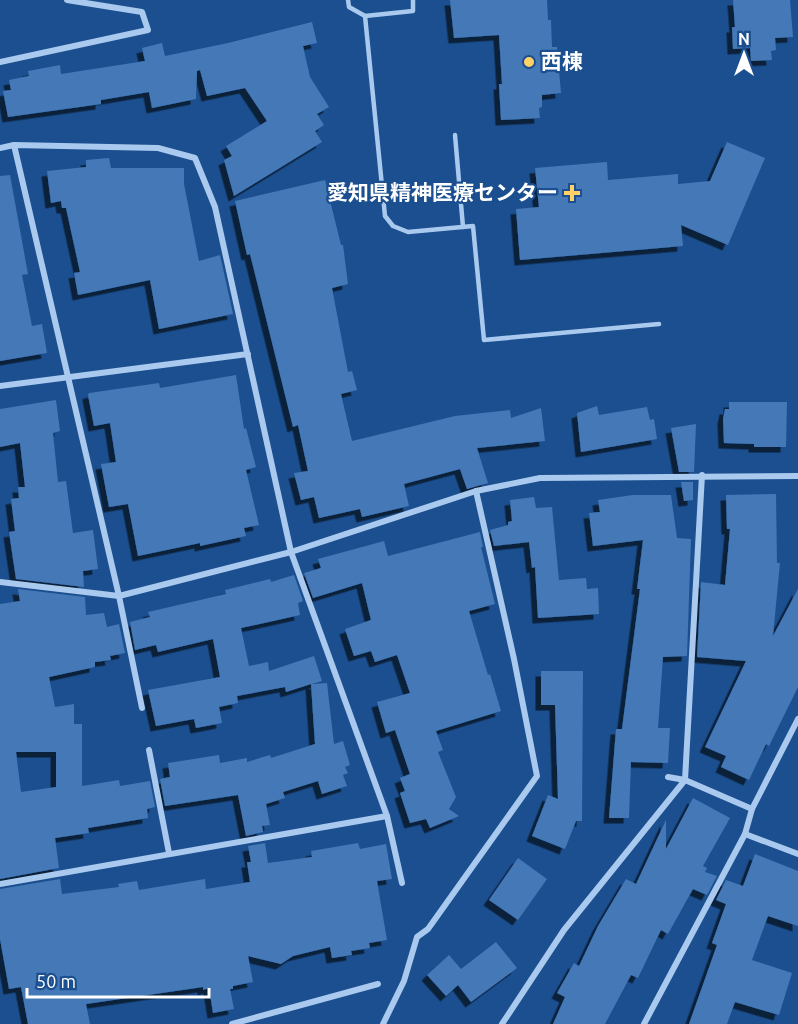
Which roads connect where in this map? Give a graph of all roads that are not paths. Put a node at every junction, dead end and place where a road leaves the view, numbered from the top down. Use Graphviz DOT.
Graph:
graph roads {
  1 [pos="67,0"];
  2 [pos="348,0"];
  3 [pos="413,0"];
  4 [pos="365,16"];
  5 [pos="0,62"];
  6 [pos="455,135"];
  7 [pos="14,145"];
  8 [pos="0,148"];
  9 [pos="463,227"];
  10 [pos="659,324"];
  11 [pos="249,354"];
  12 [pos="67,377"];
  13 [pos="0,386"];
  14 [pos="702,475"];
  15 [pos="798,476"];
  16 [pos="476,492"];
  17 [pos="291,552"];
  18 [pos="0,582"];
  19 [pos="119,596"];
  20 [pos="142,708"];
  21 [pos="798,719"];
  22 [pos="150,750"];
  23 [pos="668,777"];
  24 [pos="685,780"];
  25 [pos="752,809"];
  26 [pos="387,816"];
  27 [pos="745,834"];
  28 [pos="169,853"];
  29 [pos="798,854"];
  30 [pos="402,883"];
  31 [pos="0,884"];
  32 [pos="378,984"];
  33 [pos="232,1024"];
  34 [pos="382,1024"];
  35 [pos="502,1024"];
  36 [pos="644,1024"];
  1 -- 5 [label="street"];
  2 -- 4 [label="lane"];
  3 -- 4 [label="lane"];
  4 -- 9 [label="lane"];
  6 -- 9 [label="lane"];
  7 -- 8 [label="street"];
  7 -- 11 [label="street"];
  7 -- 12 [label="street"];
  9 -- 10 [label="lane"];
  11 -- 12 [label="street"];
  11 -- 17 [label="street"];
  12 -- 13 [label="street"];
  12 -- 19 [label="street"];
  14 -- 15 [label="street"];
  14 -- 16 [label="street"];
  14 -- 24 [label="street"];
  16 -- 17 [label="street"];
  16 -- 34 [label="street"];
  17 -- 19 [label="street"];
  17 -- 26 [label="street"];
  18 -- 19 [label="street"];
  19 -- 20 [label="street"];
  21 -- 25 [label="street"];
  22 -- 28 [label="street"];
  23 -- 24 [label="street"];
  24 -- 25 [label="street"];
  24 -- 35 [label="street"];
  25 -- 27 [label="street"];
  26 -- 28 [label="street"];
  26 -- 30 [label="street"];
  27 -- 29 [label="street"];
  27 -- 36 [label="street"];
  28 -- 31 [label="street"];
  32 -- 33 [label="street"];
}
